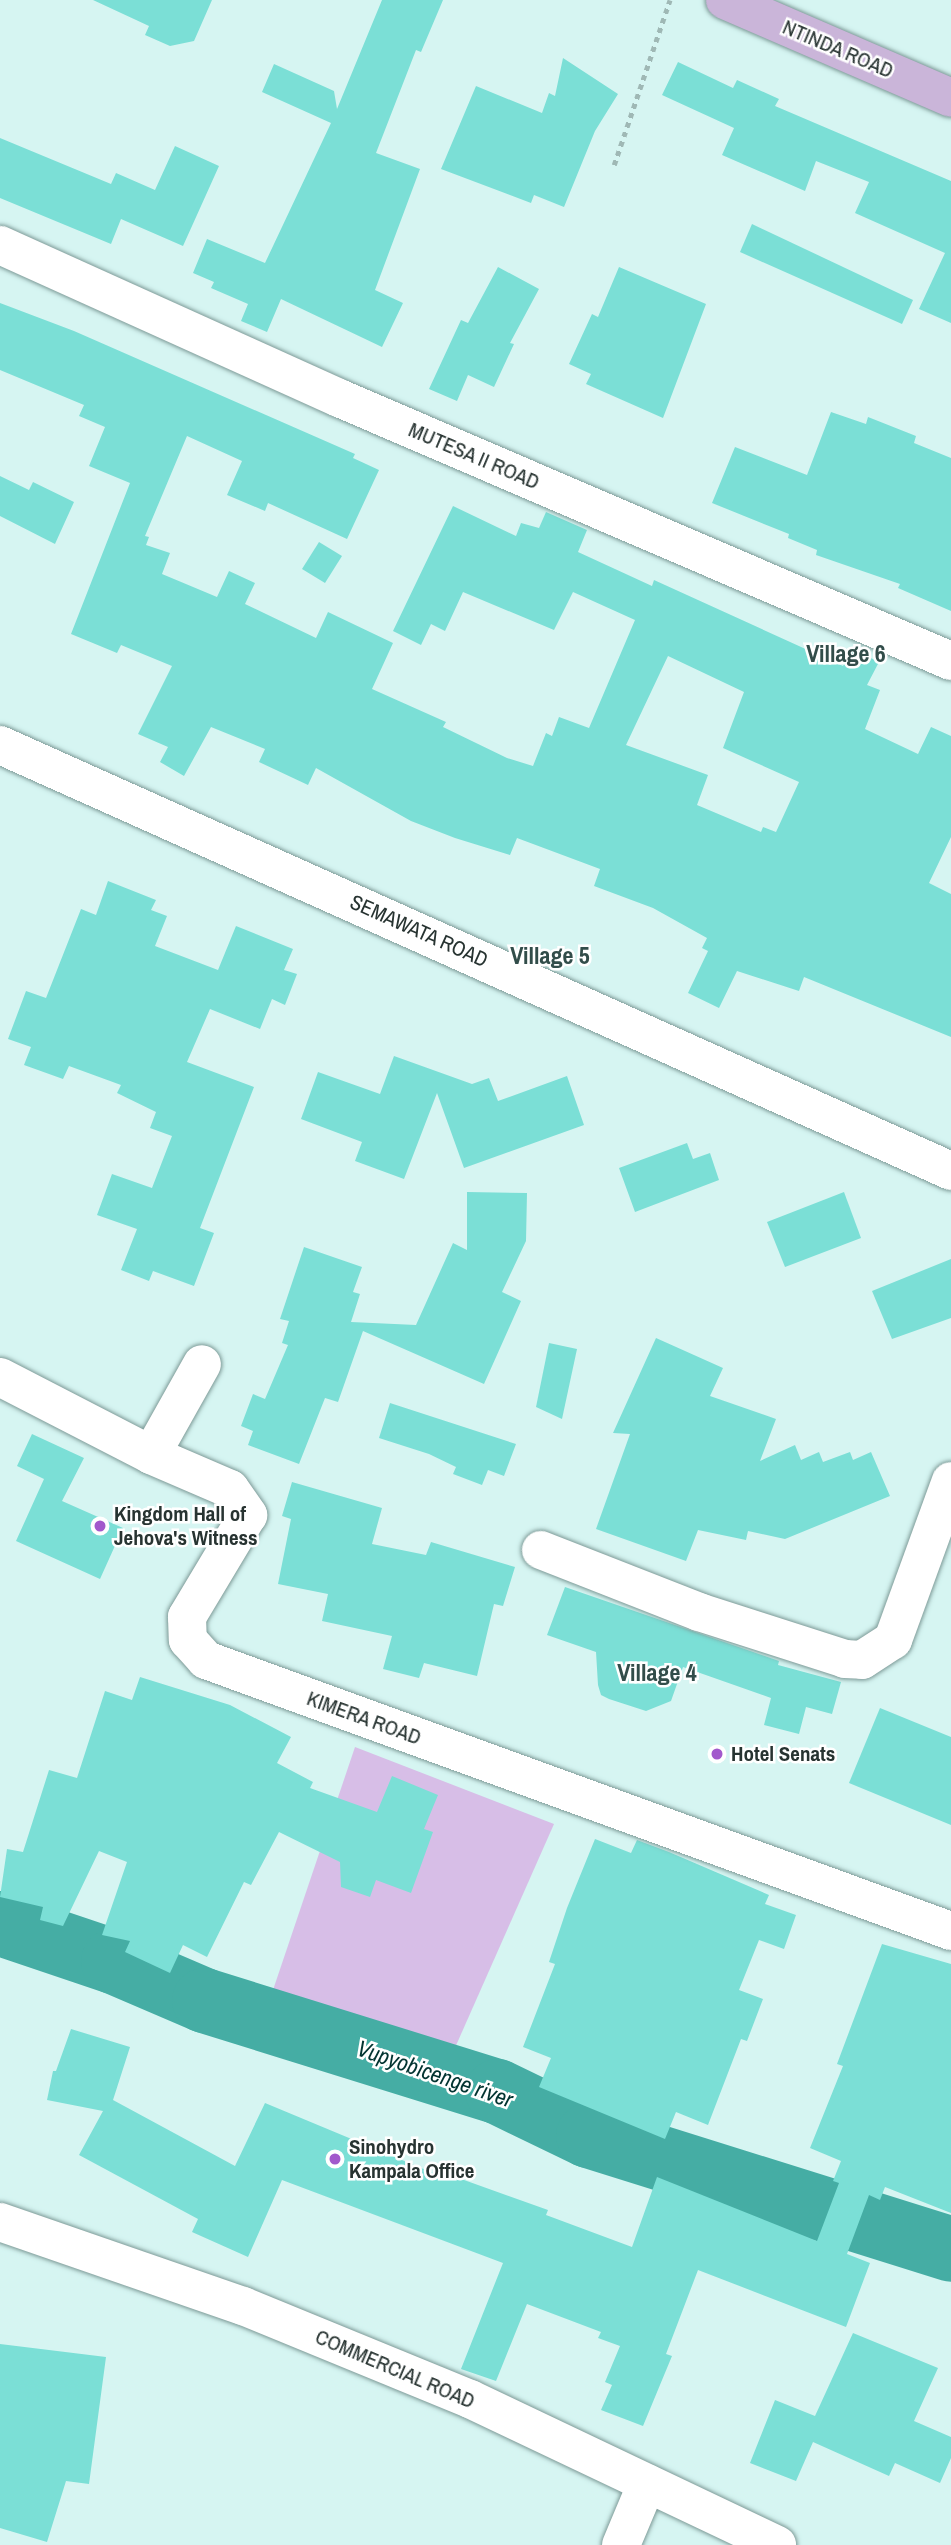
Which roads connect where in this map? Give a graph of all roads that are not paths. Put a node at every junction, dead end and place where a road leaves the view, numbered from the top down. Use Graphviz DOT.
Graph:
graph roads {
  1 [pos="725,0"];
  2 [pos="951,98"];
  3 [pos="0,245"];
  4 [pos="951,661"];
  5 [pos="0,745"];
  6 [pos="951,1171"];
  7 [pos="202,1364"];
  8 [pos="0,1377"];
  9 [pos="151,1455"];
  10 [pos="951,1481"];
  11 [pos="541,1550"];
  12 [pos="951,1931"];
  13 [pos="0,2222"];
  14 [pos="647,2483"];
  15 [pos="621,2545"];
  16 [pos="778,2545"];
  1 -- 2 [label="main road, NTINDA ROAD"];
  3 -- 4 [label="street, MUTESA II ROAD"];
  5 -- 6 [label="street, SEMAWATA ROAD"];
  7 -- 9 [label="street"];
  8 -- 9 [label="street, KIMERA ROAD"];
  9 -- 12 [label="street, KIMERA ROAD"];
  10 -- 11 [label="street"];
  13 -- 14 [label="street, COMMERCIAL ROAD"];
  14 -- 15 [label="street"];
  14 -- 16 [label="street, COMMERCIAL ROAD"];
}
